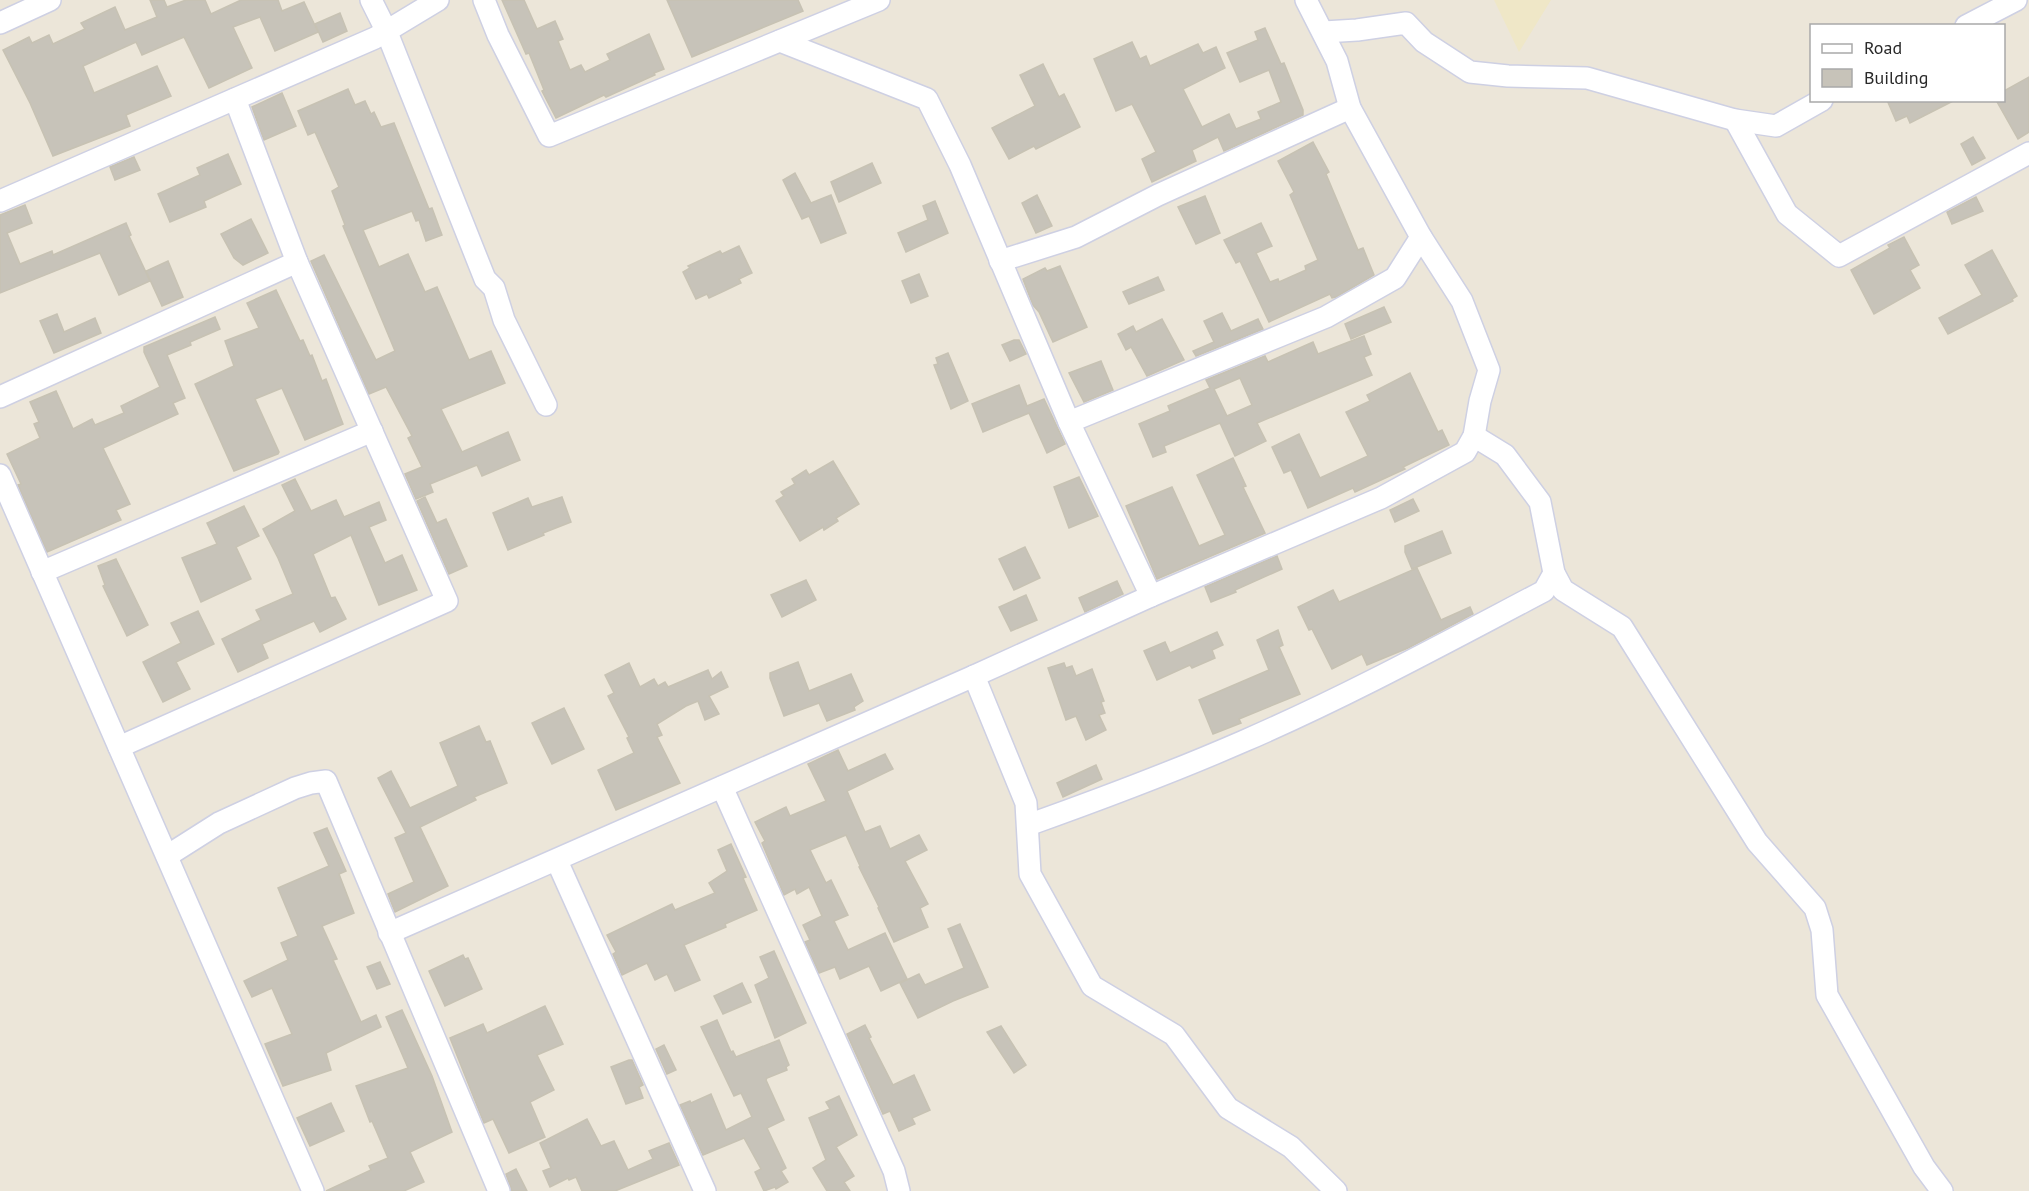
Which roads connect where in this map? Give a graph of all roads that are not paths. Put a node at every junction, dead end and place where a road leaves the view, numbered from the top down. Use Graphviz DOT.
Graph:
graph roads {
  1 [pos="50,0"];
  2 [pos="370,0"];
  3 [pos="438,0"];
  4 [pos="483,0"];
  5 [pos="879,0"];
  6 [pos="1306,0"];
  7 [pos="2016,0"];
  8 [pos="0,23"];
  9 [pos="1970,24"];
  10 [pos="386,30"];
  11 [pos="1324,32"];
  12 [pos="780,41"];
  13 [pos="235,99"];
  14 [pos="1818,102"];
  15 [pos="1350,108"];
  16 [pos="1735,120"];
  17 [pos="2029,153"];
  18 [pos="0,201"];
  19 [pos="1421,237"];
  20 [pos="1000,261"];
  21 [pos="297,262"];
  22 [pos="0,397"];
  23 [pos="546,405"];
  24 [pos="1069,422"];
  25 [pos="372,431"];
  26 [pos="1474,436"];
  27 [pos="0,476"];
  28 [pos="42,572"];
  29 [pos="1554,573"];
  30 [pos="1151,596"];
  31 [pos="975,676"];
  32 [pos="119,747"];
  33 [pos="722,787"];
  34 [pos="1028,825"];
  35 [pos="167,856"];
  36 [pos="557,861"];
  37 [pos="389,933"];
  38 [pos="314,1191"];
  39 [pos="499,1191"];
  40 [pos="705,1191"];
  41 [pos="899,1191"];
  42 [pos="1336,1191"];
  43 [pos="1942,1191"];
  1 -- 8 [label="street"];
  2 -- 10 [label="street"];
  3 -- 10 [label="street"];
  4 -- 12 [label="street"];
  5 -- 12 [label="street"];
  6 -- 11 [label="street"];
  7 -- 9 [label="street"];
  10 -- 13 [label="street"];
  10 -- 23 [label="street"];
  11 -- 15 [label="street"];
  11 -- 16 [label="street"];
  12 -- 20 [label="street"];
  13 -- 18 [label="street"];
  13 -- 21 [label="street"];
  14 -- 16 [label="street"];
  15 -- 19 [label="street"];
  15 -- 20 [label="street"];
  16 -- 17 [label="street"];
  19 -- 24 [label="street"];
  19 -- 26 [label="street"];
  20 -- 24 [label="street"];
  21 -- 22 [label="street"];
  21 -- 25 [label="street"];
  24 -- 30 [label="street"];
  25 -- 28 [label="street"];
  25 -- 32 [label="street"];
  26 -- 29 [label="street"];
  26 -- 30 [label="street"];
  27 -- 28 [label="street"];
  28 -- 32 [label="street"];
  29 -- 34 [label="street"];
  29 -- 43 [label="street"];
  30 -- 31 [label="street"];
  31 -- 33 [label="street"];
  31 -- 34 [label="street"];
  32 -- 35 [label="street"];
  33 -- 36 [label="street"];
  33 -- 41 [label="street"];
  34 -- 42 [label="street"];
  35 -- 37 [label="street"];
  35 -- 38 [label="street"];
  36 -- 37 [label="street"];
  36 -- 40 [label="street"];
  37 -- 39 [label="street"];
}
